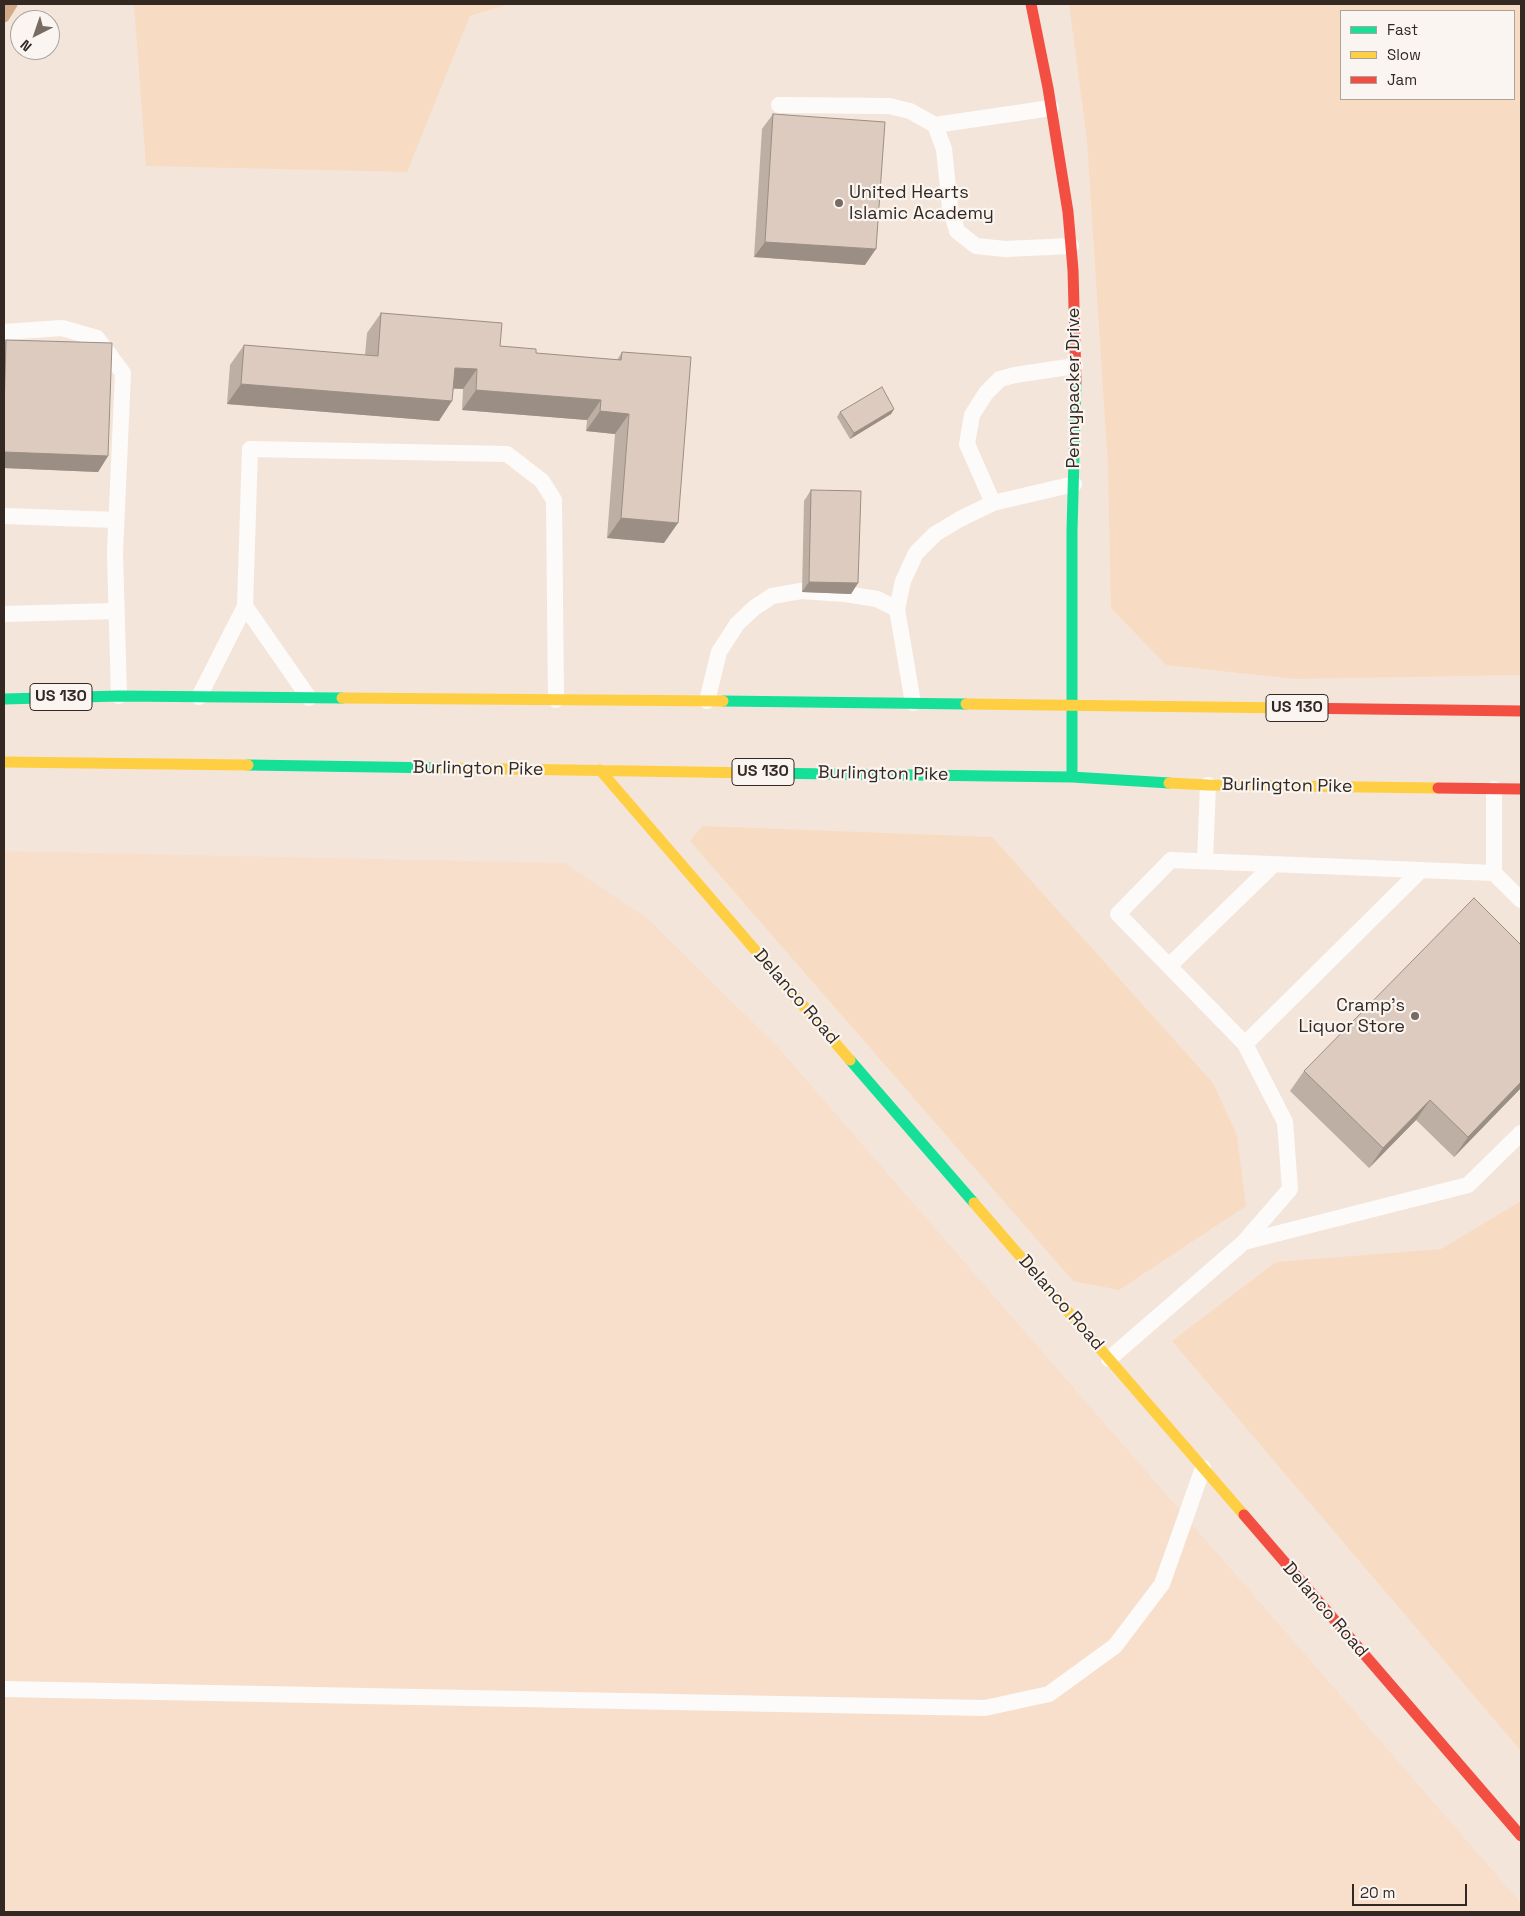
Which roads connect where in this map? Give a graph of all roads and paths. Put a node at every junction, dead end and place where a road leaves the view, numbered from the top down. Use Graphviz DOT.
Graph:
graph roads {
  1 [pos="1032,4"];
  2 [pos="778,105"];
  3 [pos="1050,108"];
  4 [pos="935,125"];
  5 [pos="1071,246"];
  6 [pos="4,332"];
  7 [pos="1075,366"];
  8 [pos="1074,484"];
  9 [pos="993,502"];
  10 [pos="4,516"];
  11 [pos="116,520"];
  12 [pos="245,606"];
  13 [pos="897,609"];
  14 [pos="116,611"];
  15 [pos="4,614"];
  16 [pos="119,696"];
  17 [pos="199,697"];
  18 [pos="310,698"];
  19 [pos="4,699"];
  20 [pos="556,700"];
  21 [pos="707,701"];
  22 [pos="913,703"];
  23 [pos="1072,705"];
  24 [pos="1521,712"];
  25 [pos="4,762"];
  26 [pos="600,770"];
  27 [pos="1072,777"];
  28 [pos="1208,785"];
  29 [pos="1494,789"];
  30 [pos="1521,789"];
  31 [pos="1205,861"];
  32 [pos="1273,865"];
  33 [pos="1420,871"];
  34 [pos="1494,873"];
  35 [pos="1521,900"];
  36 [pos="1170,966"];
  37 [pos="1245,1044"];
  38 [pos="1521,1132"];
  39 [pos="1244,1242"];
  40 [pos="1109,1359"];
  41 [pos="1203,1468"];
  42 [pos="4,1689"];
  43 [pos="1521,1836"];
  1 -- 3 [label="main road, Pennypacker Drive"];
  2 -- 4 [label="lane"];
  3 -- 4 [label="lane"];
  3 -- 5 [label="main road, Pennypacker Drive"];
  4 -- 5 [label="lane"];
  5 -- 7 [label="main road, Pennypacker Drive"];
  6 -- 11 [label="lane"];
  7 -- 8 [label="main road, Pennypacker Drive"];
  7 -- 9 [label="lane"];
  8 -- 9 [label="lane"];
  8 -- 23 [label="main road, Pennypacker Drive"];
  9 -- 13 [label="lane"];
  10 -- 11 [label="lane"];
  11 -- 14 [label="lane"];
  12 -- 17 [label="lane"];
  12 -- 18 [label="lane"];
  12 -- 20 [label="lane"];
  13 -- 21 [label="lane"];
  13 -- 22 [label="lane"];
  14 -- 15 [label="lane"];
  14 -- 16 [label="lane"];
  16 -- 17 [label="main road, US 130"];
  16 -- 19 [label="main road, US 130"];
  17 -- 18 [label="main road, US 130"];
  18 -- 20 [label="main road, US 130"];
  20 -- 21 [label="main road, US 130"];
  21 -- 22 [label="main road, US 130"];
  22 -- 23 [label="main road, US 130"];
  23 -- 24 [label="main road, US 130"];
  23 -- 27 [label="main road, Pennypacker Drive"];
  25 -- 26 [label="main road, Burlington Pike / US 130"];
  26 -- 27 [label="main road, Burlington Pike / US 130"];
  26 -- 40 [label="main road, Delanco Road"];
  27 -- 28 [label="main road, Burlington Pike / US 130"];
  28 -- 29 [label="main road, Burlington Pike / US 130"];
  28 -- 31 [label="lane"];
  29 -- 30 [label="main road, Burlington Pike / US 130"];
  29 -- 34 [label="lane"];
  31 -- 32 [label="lane"];
  31 -- 36 [label="lane"];
  32 -- 33 [label="lane"];
  32 -- 36 [label="lane"];
  33 -- 34 [label="lane"];
  33 -- 37 [label="lane"];
  34 -- 35 [label="lane"];
  36 -- 37 [label="lane"];
  37 -- 39 [label="lane"];
  38 -- 39 [label="lane"];
  39 -- 40 [label="lane"];
  40 -- 41 [label="main road, Delanco Road"];
  41 -- 42 [label="lane"];
  41 -- 43 [label="main road, Delanco Road"];
}
